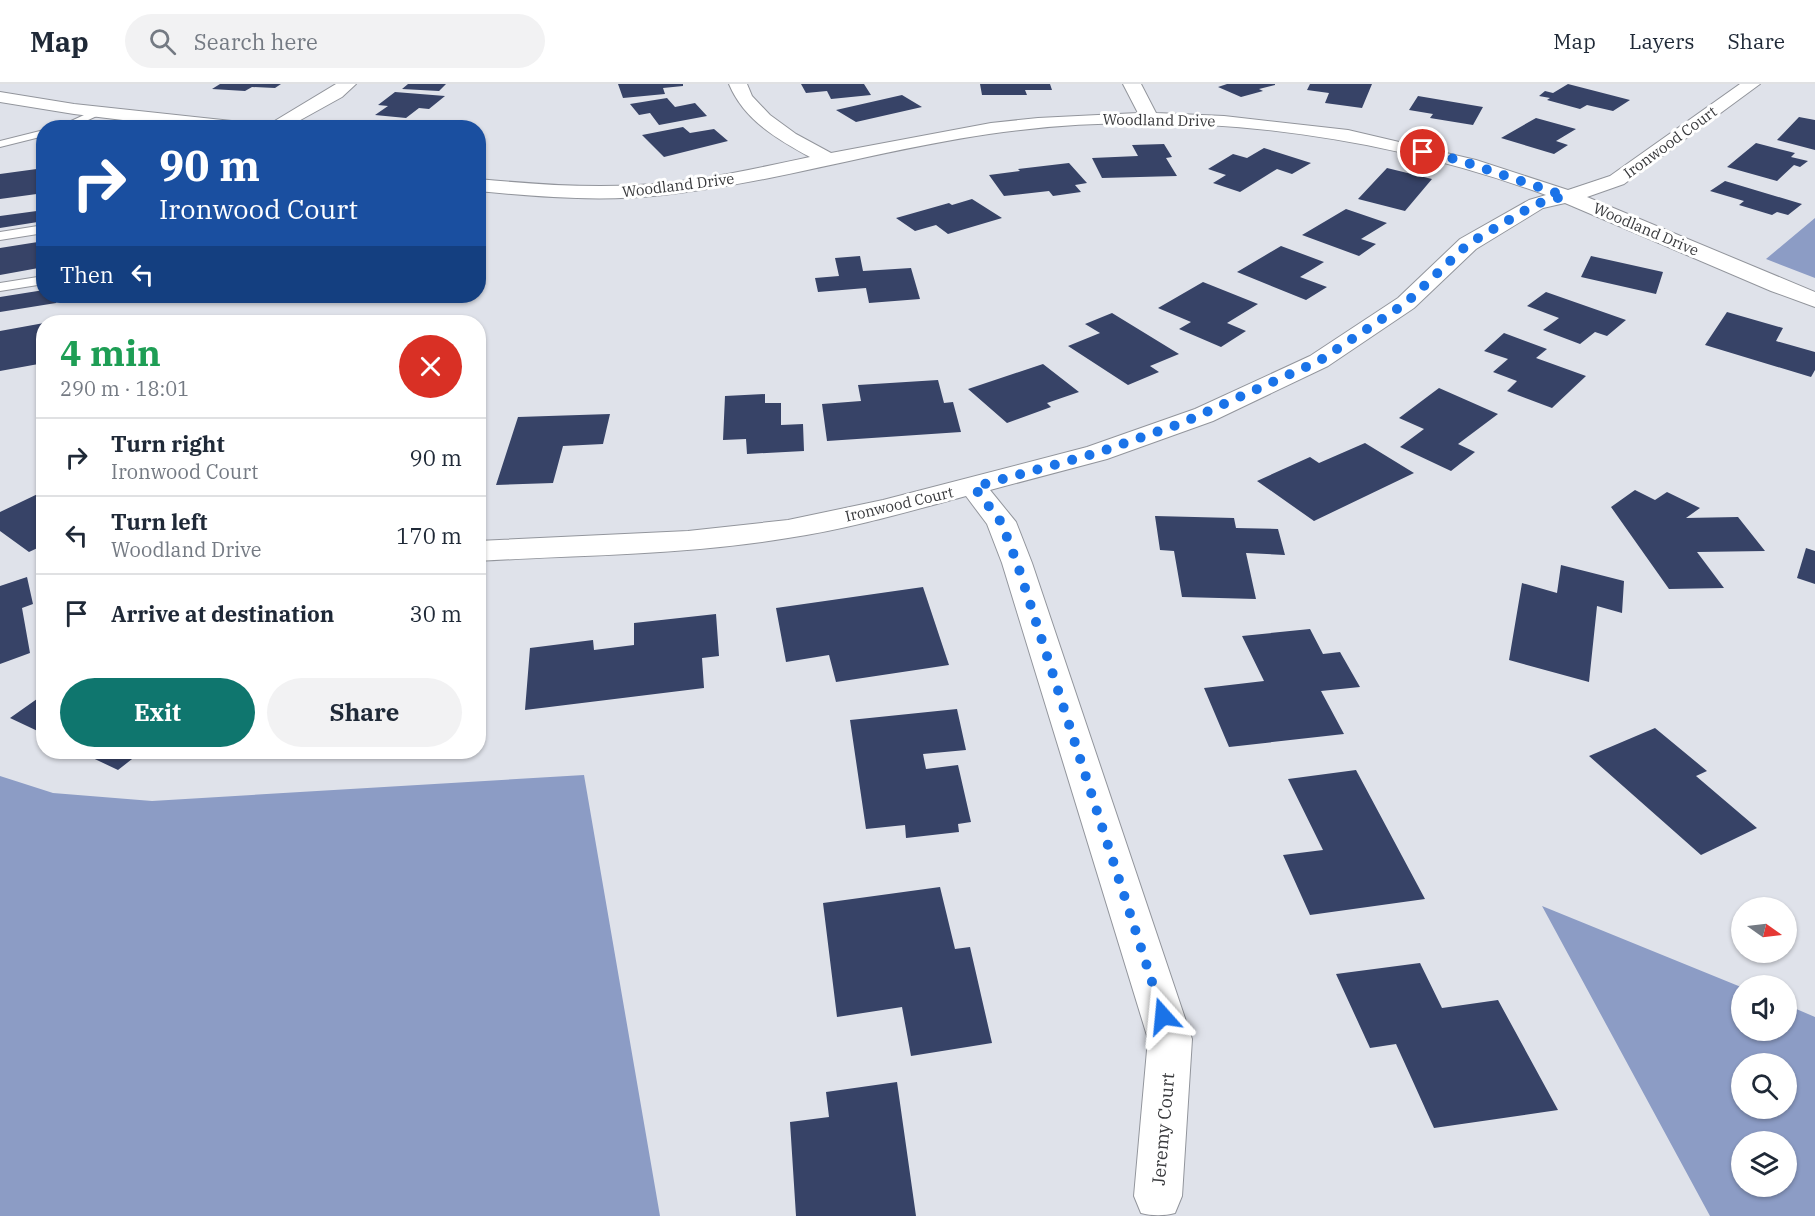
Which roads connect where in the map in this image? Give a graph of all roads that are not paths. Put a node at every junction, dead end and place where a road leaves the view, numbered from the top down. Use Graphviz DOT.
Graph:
graph roads {
  1 [pos="347,84"];
  2 [pos="738,84"];
  3 [pos="1132,84"];
  4 [pos="1751,84"];
  5 [pos="0,97"];
  6 [pos="97,112"];
  7 [pos="1149,118"];
  8 [pos="79,120"];
  9 [pos="168,120"];
  10 [pos="287,120"];
  11 [pos="36,135"];
  12 [pos="0,144"];
  13 [pos="829,160"];
  14 [pos="486,186"];
  15 [pos="1565,196"];
  16 [pos="36,230"];
  17 [pos="0,236"];
  18 [pos="36,281"];
  19 [pos="0,287"];
  20 [pos="1815,300"];
  21 [pos="974,487"];
  22 [pos="486,550"];
  23 [pos="1158,1196"];
  1 -- 10 [label="street"];
  2 -- 13 [label="street"];
  3 -- 7 [label="street"];
  4 -- 15 [label="street, Ironwood Court"];
  5 -- 6 [label="street"];
  6 -- 8 [label="lane"];
  6 -- 9 [label="street"];
  7 -- 13 [label="street, Woodland Drive"];
  7 -- 15 [label="street, Woodland Drive"];
  11 -- 12 [label="lane"];
  13 -- 14 [label="street, Woodland Drive"];
  15 -- 20 [label="street, Woodland Drive"];
  15 -- 21 [label="street, Ironwood Court"];
  16 -- 17 [label="lane"];
  18 -- 19 [label="lane"];
  21 -- 22 [label="street, Ironwood Court"];
  21 -- 23 [label="street, Jeremy Court"];
}
